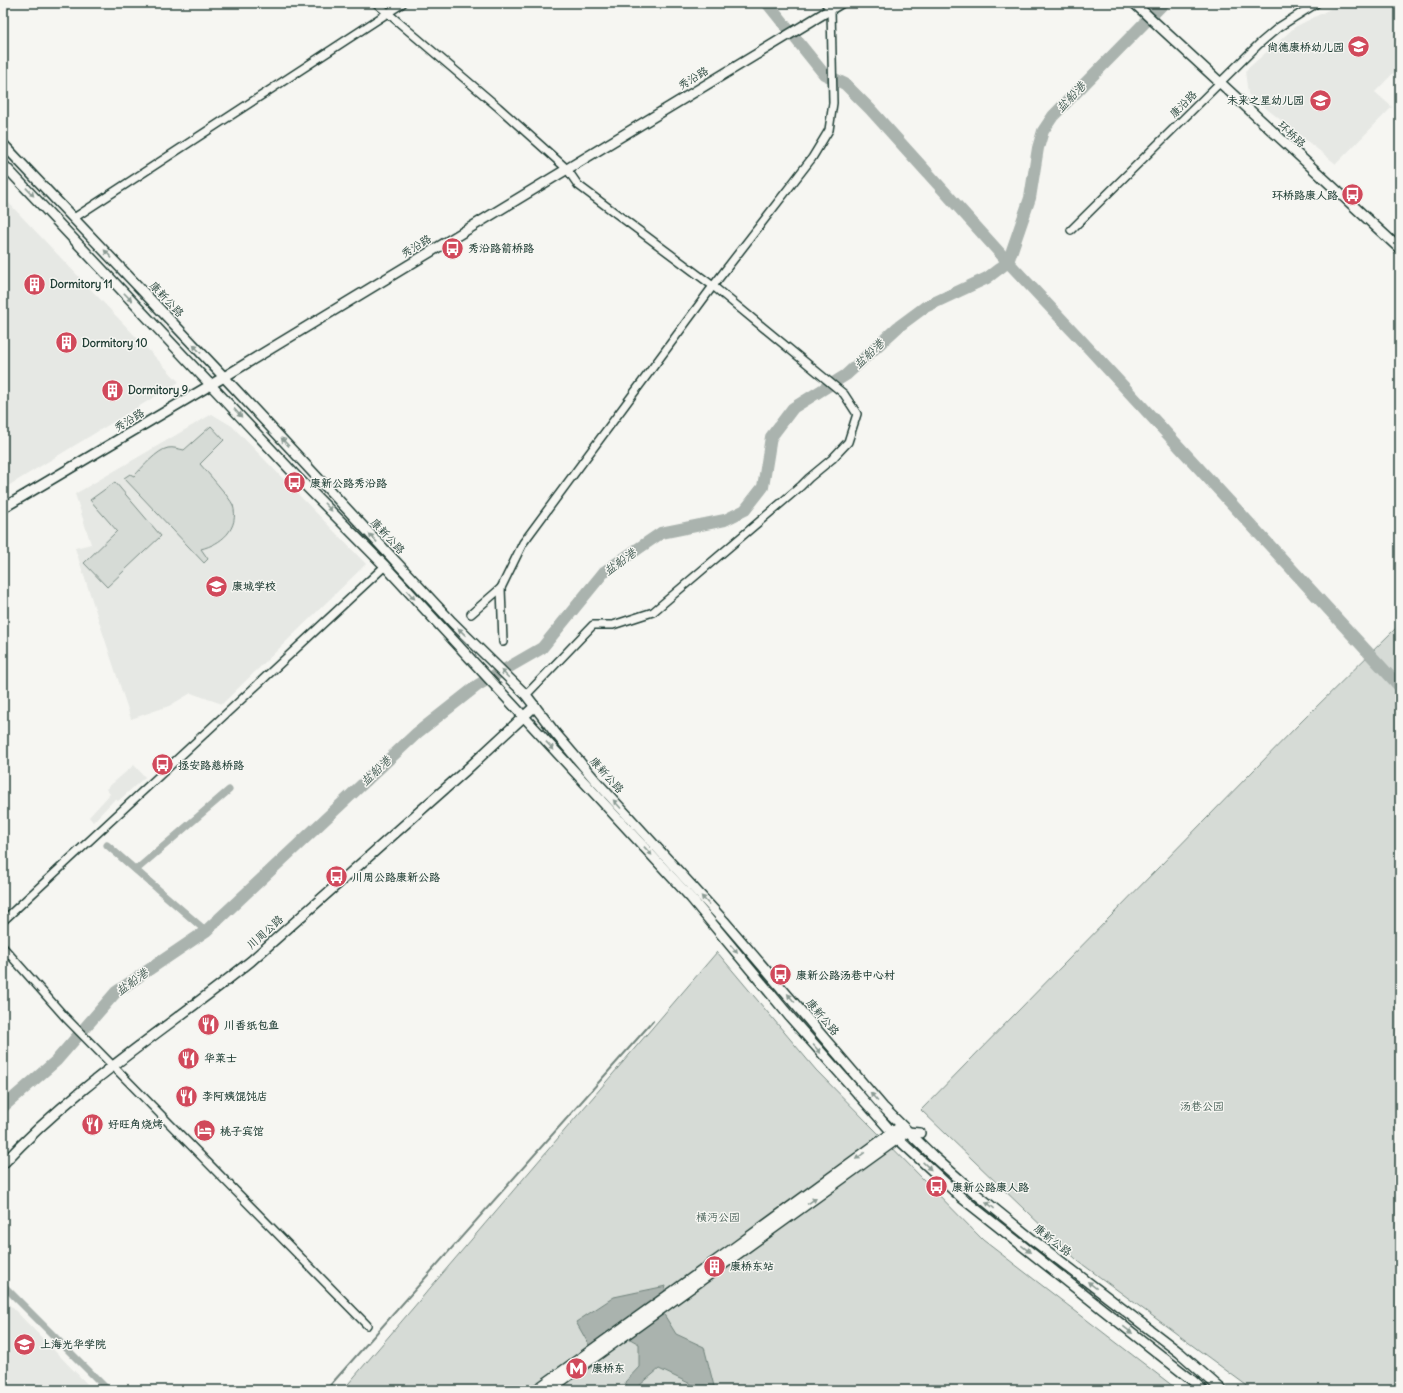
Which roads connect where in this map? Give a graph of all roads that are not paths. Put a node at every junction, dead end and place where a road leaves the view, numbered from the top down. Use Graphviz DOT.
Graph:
graph roads {
  1 [pos="376,3"];
  2 [pos="403,3"];
  3 [pos="841,3"];
  4 [pos="1316,3"];
  5 [pos="828,6"];
  6 [pos="1137,6"];
  7 [pos="388,13"];
  8 [pos="1220,83"];
  9 [pos="3,144"];
  10 [pos="3,164"];
  11 [pos="567,169"];
  12 [pos="74,218"];
  13 [pos="1071,230"];
  14 [pos="1400,249"];
  15 [pos="713,286"];
  16 [pos="224,377"];
  17 [pos="212,384"];
  18 [pos="3,508"];
  19 [pos="385,566"];
  20 [pos="501,588"];
  21 [pos="471,614"];
  22 [pos="503,642"];
  23 [pos="523,692"];
  24 [pos="536,706"];
  25 [pos="524,717"];
  26 [pos="3,920"];
  27 [pos="3,947"];
  28 [pos="112,1066"];
  29 [pos="904,1129"];
  30 [pos="920,1133"];
  31 [pos="895,1136"];
  32 [pos="3,1164"];
  33 [pos="367,1325"];
  34 [pos="536,1390"];
  35 [pos="549,1390"];
  36 [pos="1203,1390"];
  37 [pos="1222,1390"];
  1 -- 7 [label="street"];
  2 -- 7 [label="street"];
  3 -- 5 [label="main road, 秀沿路"];
  4 -- 8 [label="street, 康沿路"];
  5 -- 11 [label="main road, 秀沿路"];
  5 -- 15 [label="street"];
  6 -- 8 [label="main road, 环桥路"];
  7 -- 11 [label="street"];
  7 -- 12 [label="street"];
  8 -- 13 [label="street, 康沿路"];
  8 -- 14 [label="main road, 环桥路"];
  9 -- 12 [label="main road, 康新公路"];
  10 -- 17 [label="main road, 康新公路, one-way"];
  11 -- 15 [label="street"];
  11 -- 16 [label="main road, 秀沿路"];
  16 -- 12 [label="main road, 康新公路, one-way"];
  15 -- 20 [label="street"];
  15 -- 23 [label="street"];
  16 -- 17 [label="main road, 秀沿路"];
  23 -- 16 [label="main road, 康新公路, one-way"];
  17 -- 18 [label="main road, 秀沿路"];
  17 -- 19 [label="main road, 康新公路, one-way"];
  19 -- 25 [label="main road, 康新公路, one-way"];
  19 -- 26 [label="street"];
  20 -- 21 [label="street"];
  20 -- 22 [label="street"];
  23 -- 24 [label="main road, 康新公路"];
  24 -- 25 [label="main road, 川周公路"];
  29 -- 24 [label="main road, 康新公路, one-way"];
  25 -- 28 [label="main road, 川周公路"];
  25 -- 31 [label="main road, 康新公路, one-way"];
  27 -- 28 [label="street"];
  28 -- 32 [label="main road, 川周公路"];
  28 -- 33 [label="street"];
  29 -- 30 [label="main road"];
  29 -- 31 [label="main road"];
  37 -- 29 [label="main road, 康新公路, one-way"];
  31 -- 34 [label="main road, one-way"];
  35 -- 31 [label="main road, one-way"];
  31 -- 36 [label="main road, 康新公路, one-way"];
}
